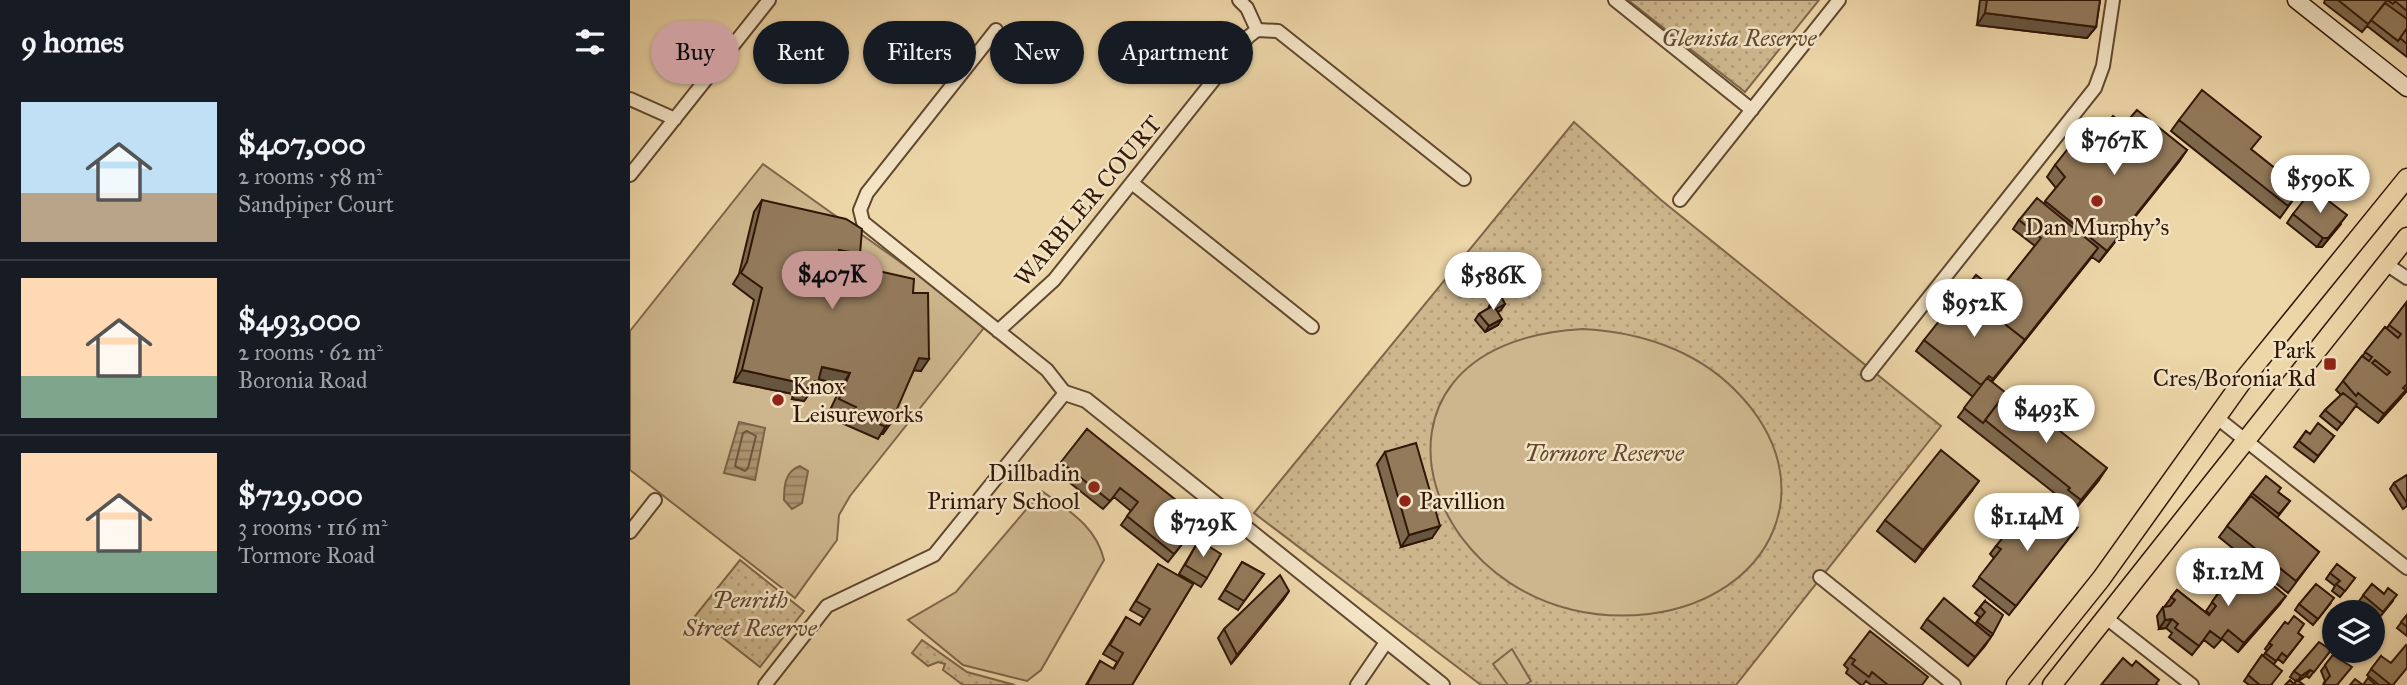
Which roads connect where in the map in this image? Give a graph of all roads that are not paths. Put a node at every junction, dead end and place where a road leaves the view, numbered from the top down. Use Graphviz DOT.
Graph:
graph roads {
  1 [pos="769,0"];
  2 [pos="1239,0"];
  3 [pos="1615,0"];
  4 [pos="1839,0"];
  5 [pos="2113,0"];
  6 [pos="2297,0"];
  7 [pos="1256,30"];
  8 [pos="990,38"];
  9 [pos="2407,88"];
  10 [pos="630,99"];
  11 [pos="1752,110"];
  12 [pos="675,119"];
  13 [pos="630,175"];
  14 [pos="2407,178"];
  15 [pos="1464,179"];
  16 [pos="1132,183"];
  17 [pos="1681,200"];
  18 [pos="2407,237"];
  19 [pos="2386,264"];
  20 [pos="2407,278"];
  21 [pos="1026,308"];
  22 [pos="1312,327"];
  23 [pos="998,331"];
  24 [pos="1009,340"];
  25 [pos="1868,374"];
  26 [pos="1065,393"];
  27 [pos="2217,417"];
  28 [pos="2245,439"];
  29 [pos="655,500"];
  30 [pos="630,532"];
  31 [pos="2407,568"];
  32 [pos="1820,577"];
  33 [pos="2105,617"];
  34 [pos="1387,641"];
  35 [pos="765,685"];
  36 [pos="1357,685"];
  37 [pos="1442,685"];
  38 [pos="1954,685"];
  39 [pos="2016,685"];
  40 [pos="2052,685"];
  41 [pos="2192,685"];
  1 -- 12 [label="street"];
  2 -- 7 [label="street"];
  3 -- 11 [label="street"];
  4 -- 11 [label="street"];
  5 -- 25 [label="street"];
  6 -- 9 [label="main road"];
  7 -- 15 [label="street"];
  7 -- 16 [label="street, WARBLER COURT"];
  8 -- 23 [label="street"];
  10 -- 12 [label="street"];
  11 -- 17 [label="street"];
  12 -- 13 [label="street"];
  14 -- 27 [label="main road"];
  16 -- 21 [label="street, WARBLER COURT"];
  16 -- 22 [label="street"];
  18 -- 19 [label="main road"];
  19 -- 20 [label="street"];
  19 -- 28 [label="main road"];
  21 -- 23 [label="street, WARBLER COURT"];
  21 -- 24 [label="street, WARBLER COURT"];
  23 -- 24 [label="street"];
  24 -- 26 [label="street"];
  26 -- 34 [label="street"];
  26 -- 35 [label="street"];
  27 -- 28 [label="street"];
  27 -- 39 [label="main road"];
  28 -- 31 [label="street"];
  28 -- 33 [label="main road"];
  29 -- 30 [label="street"];
  32 -- 38 [label="street"];
  33 -- 40 [label="main road"];
  33 -- 41 [label="street"];
  34 -- 36 [label="street"];
  34 -- 37 [label="street"];
}
